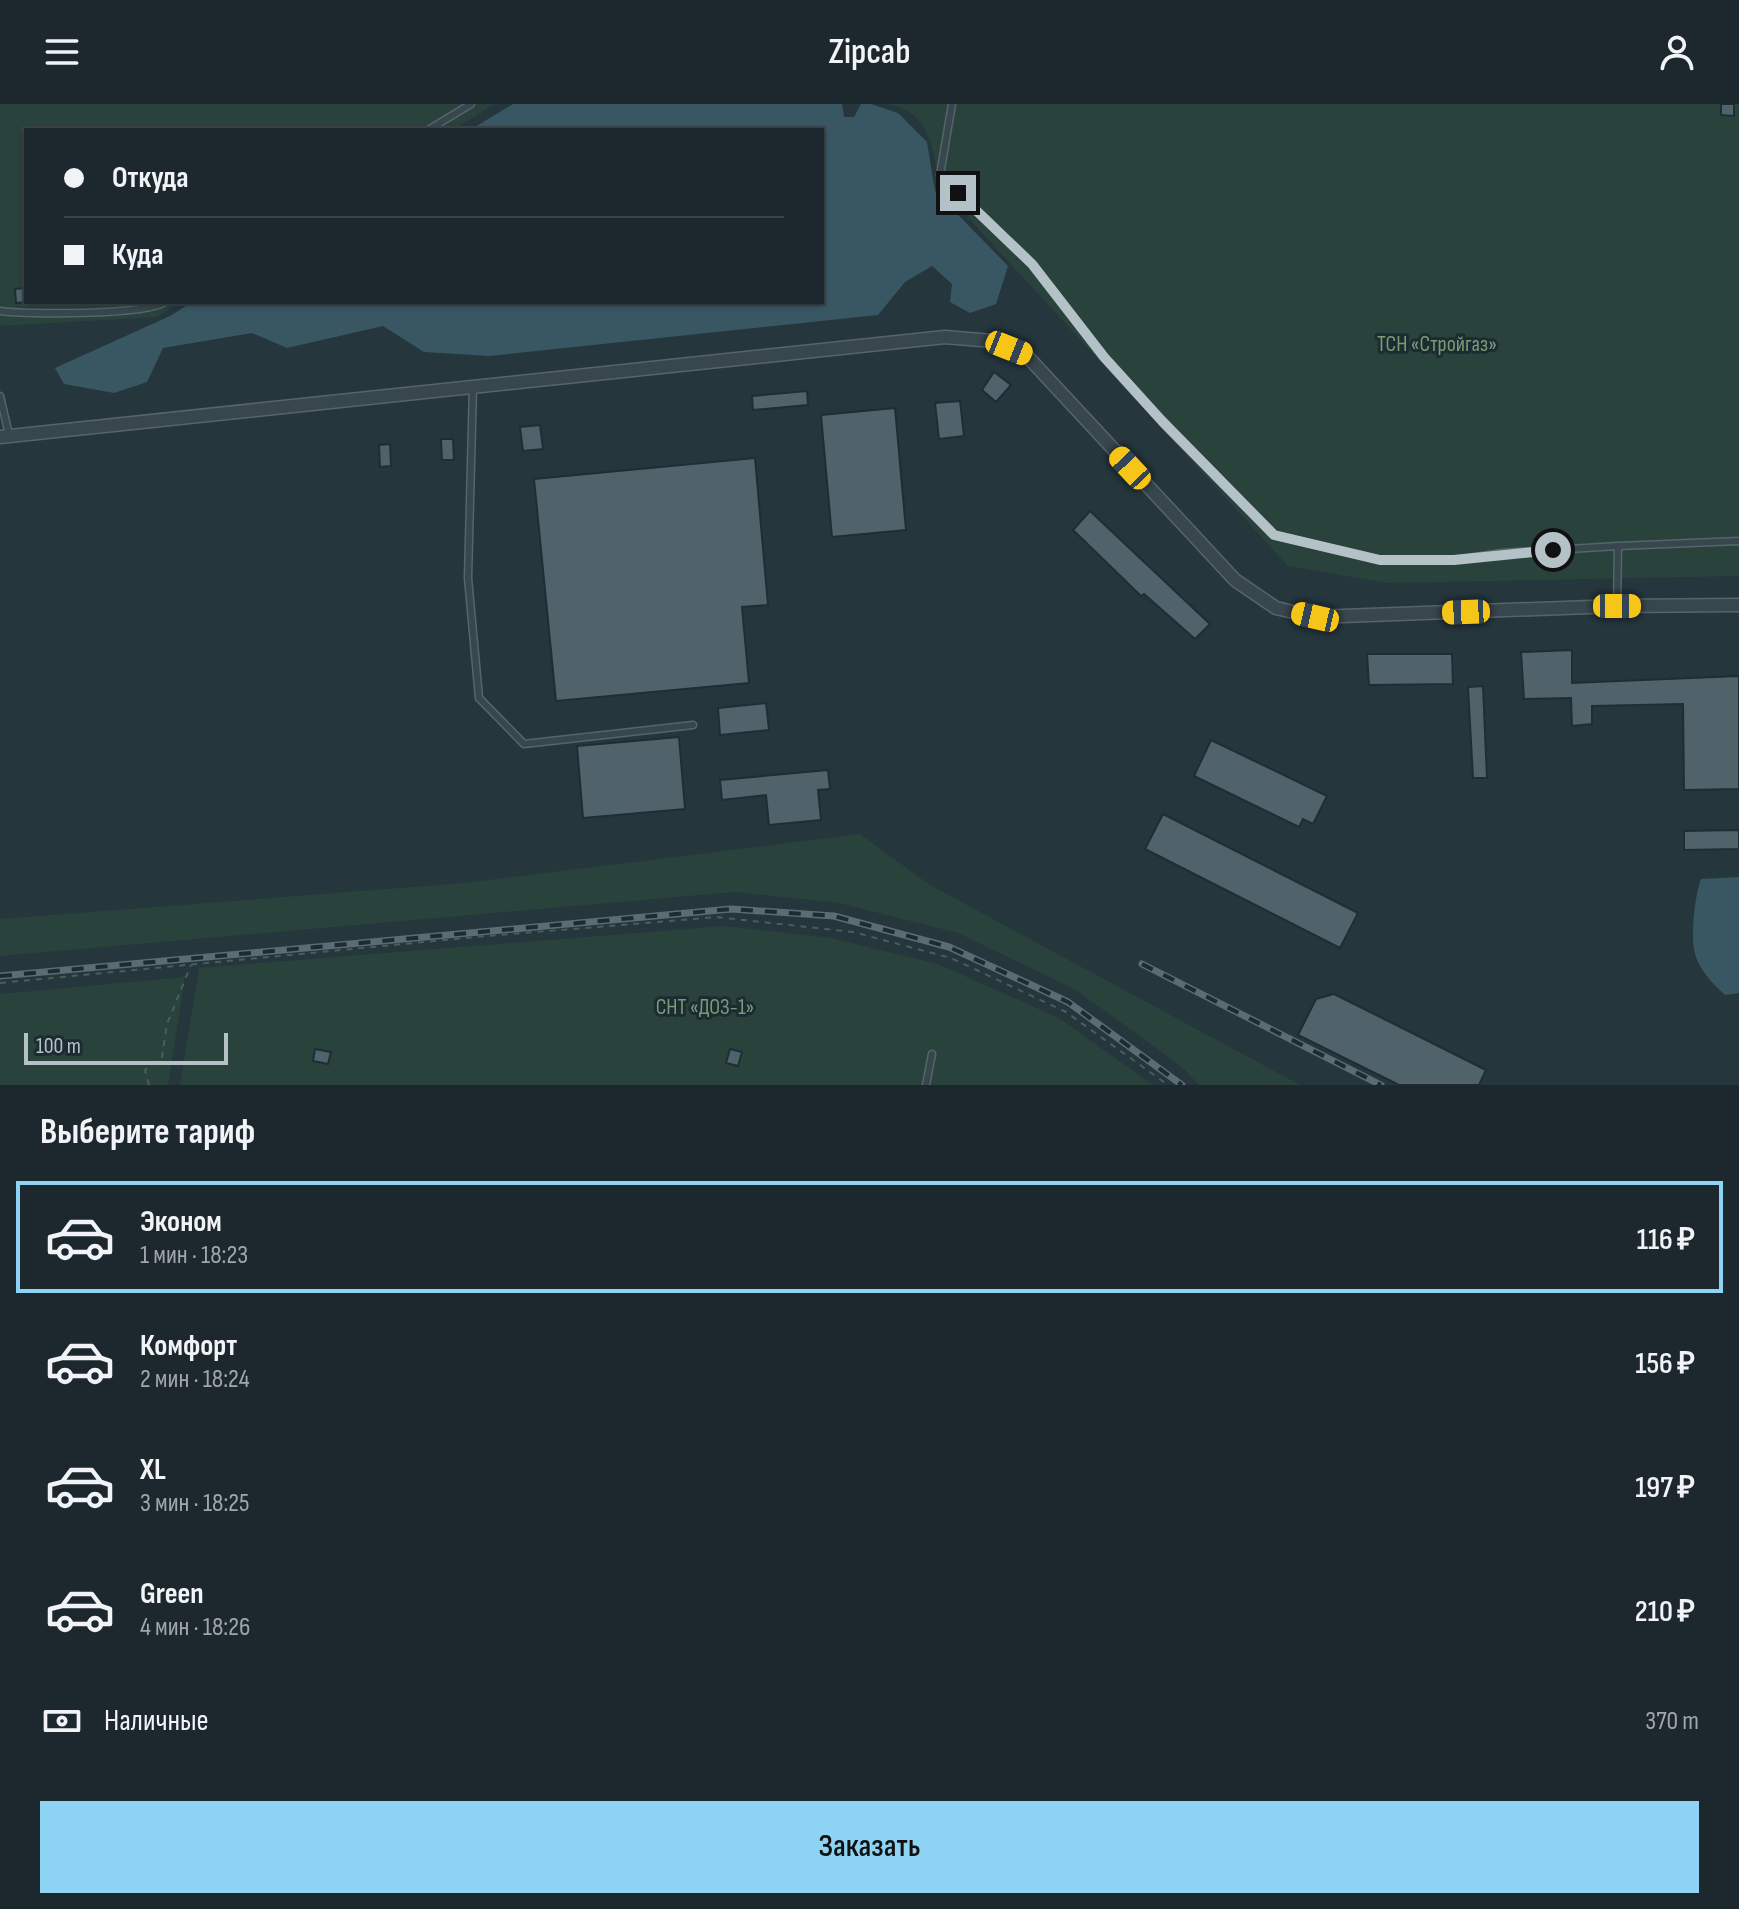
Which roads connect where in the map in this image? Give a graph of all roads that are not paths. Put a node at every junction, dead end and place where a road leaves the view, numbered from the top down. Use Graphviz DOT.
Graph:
graph roads {
  1 [pos="471,104"];
  2 [pos="952,104"];
  3 [pos="431,128"];
  4 [pos="162,304"];
  5 [pos="1,312"];
  6 [pos="0,322"];
  7 [pos="473,387"];
  8 [pos="0,396"];
  9 [pos="4,436"];
  10 [pos="1739,541"];
  11 [pos="1618,546"];
  12 [pos="1739,605"];
  13 [pos="1617,606"];
  14 [pos="693,725"];
  15 [pos="932,1054"];
  16 [pos="926,1085"];
  1 -- 3 [label="lane"];
  2 -- 11 [label="lane"];
  4 -- 5 [label="lane"];
  5 -- 6 [label="lane"];
  7 -- 9 [label="street"];
  7 -- 13 [label="street"];
  7 -- 14 [label="lane"];
  8 -- 9 [label="lane"];
  10 -- 11 [label="lane"];
  11 -- 13 [label="lane"];
  12 -- 13 [label="street"];
  15 -- 16 [label="lane"];
}
